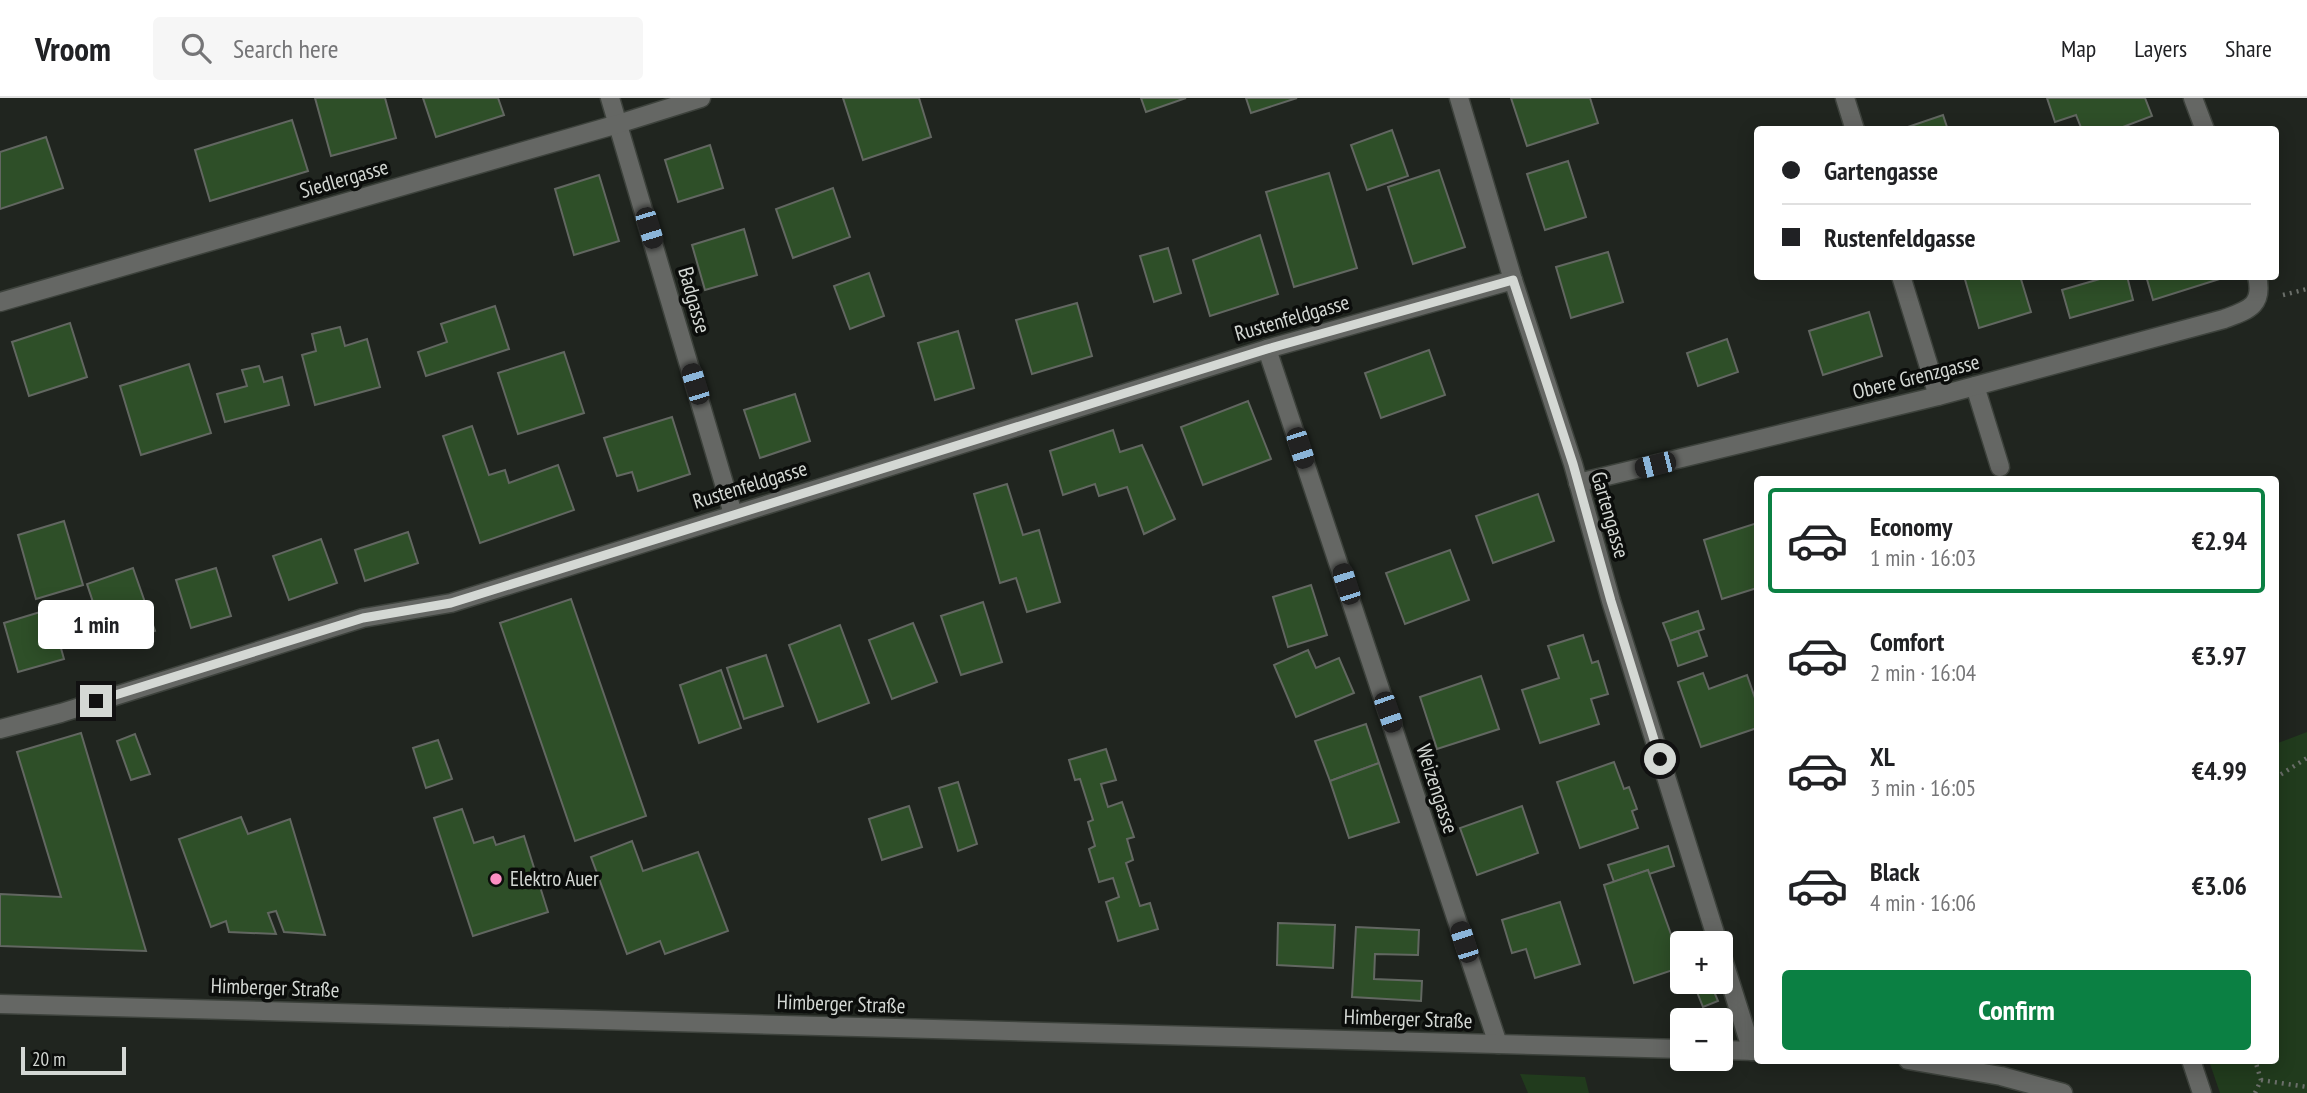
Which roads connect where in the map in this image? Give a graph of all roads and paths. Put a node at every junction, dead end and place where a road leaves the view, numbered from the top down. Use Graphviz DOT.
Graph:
graph roads {
  1 [pos="610,98"];
  2 [pos="701,98"];
  3 [pos="1459,98"];
  4 [pos="1845,98"];
  5 [pos="2193,98"];
  6 [pos="618,124"];
  7 [pos="1854,126"];
  8 [pos="2204,126"];
  9 [pos="1513,280"];
  10 [pos="1902,280"];
  11 [pos="2258,280"];
  12 [pos="0,302"];
  13 [pos="1267,349"];
  14 [pos="1975,386"];
  15 [pos="1938,396"];
  16 [pos="2000,467"];
  17 [pos="1578,483"];
  18 [pos="733,514"];
  19 [pos="0,729"];
  20 [pos="2307,758"];
  21 [pos="2279,776"];
  22 [pos="1714,931"];
  23 [pos="1733,988"];
  24 [pos="0,1003"];
  25 [pos="1498,1044"];
  26 [pos="1754,1048"];
  27 [pos="1670,1049"];
  28 [pos="1733,1050"];
  29 [pos="1754,1051"];
  30 [pos="1931,1064"];
  31 [pos="2192,1064"];
  32 [pos="2256,1064"];
  33 [pos="2261,1080"];
  34 [pos="2307,1087"];
  35 [pos="2063,1093"];
  36 [pos="2202,1093"];
  37 [pos="2255,1093"];
  1 -- 6 [label="street, Badgasse"];
  2 -- 6 [label="street, Siedlergasse"];
  3 -- 9 [label="street, Gartengasse"];
  4 -- 7 [label="street"];
  5 -- 8 [label="street"];
  6 -- 12 [label="street, Siedlergasse"];
  6 -- 18 [label="street, Badgasse"];
  9 -- 13 [label="street, Rustenfeldgasse"];
  9 -- 17 [label="street, Gartengasse"];
  10 -- 15 [label="street"];
  11 -- 14 [label="street, Obere Grenzgasse"];
  13 -- 18 [label="street, Rustenfeldgasse"];
  13 -- 25 [label="street, Weizengasse"];
  14 -- 15 [label="street, Obere Grenzgasse"];
  14 -- 16 [label="street"];
  15 -- 17 [label="street, Obere Grenzgasse"];
  17 -- 22 [label="street, Gartengasse"];
  18 -- 19 [label="street, Rustenfeldgasse"];
  20 -- 21 [label="path"];
  23 -- 26 [label="street"];
  24 -- 25 [label="street, Himberger Straße"];
  25 -- 27 [label="street, Himberger Straße"];
  28 -- 29 [label="street"];
  30 -- 35 [label="street"];
  31 -- 36 [label="street"];
  32 -- 33 [label="path"];
  33 -- 34 [label="path"];
  33 -- 37 [label="path"];
}
